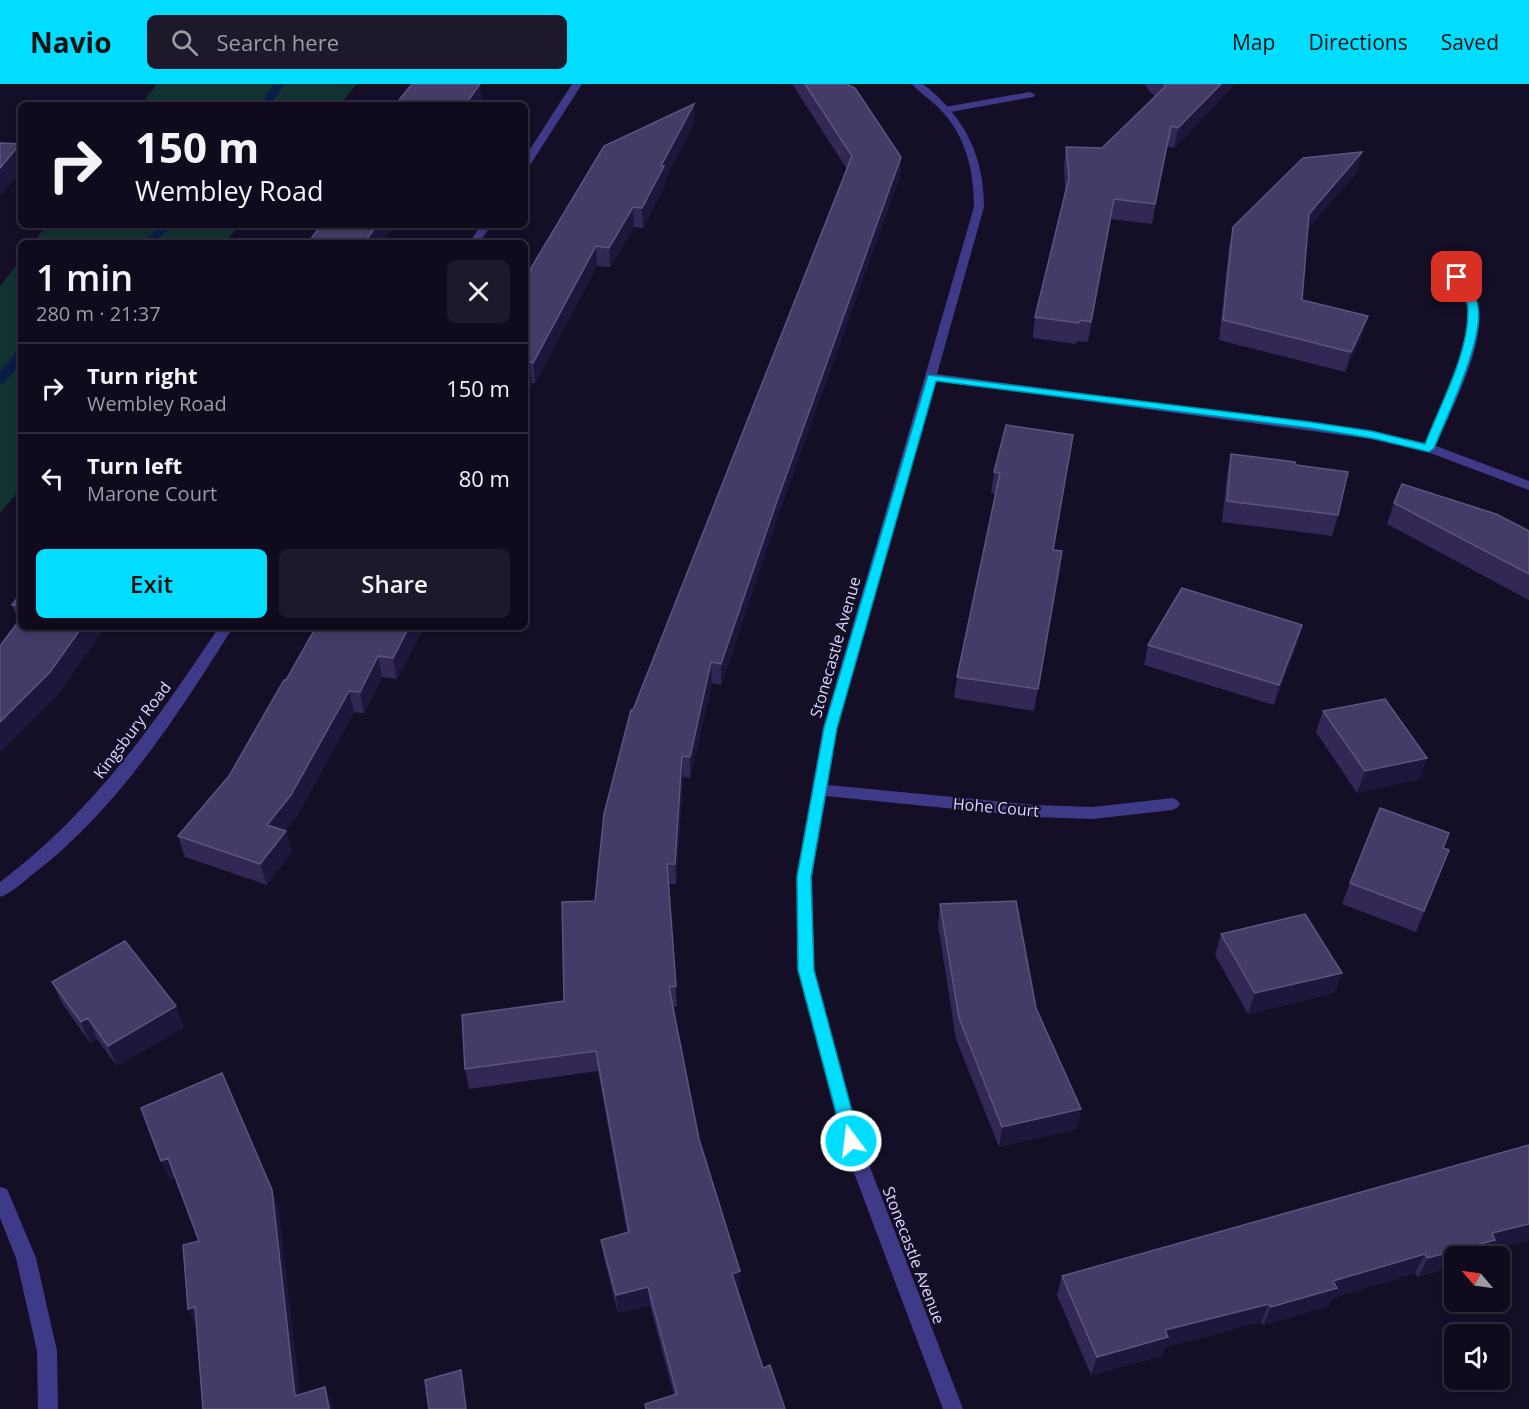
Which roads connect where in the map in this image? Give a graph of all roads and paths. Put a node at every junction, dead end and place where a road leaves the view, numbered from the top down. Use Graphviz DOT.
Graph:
graph roads {
  1 [pos="577,84"];
  2 [pos="917,84"];
  3 [pos="1030,95"];
  4 [pos="945,110"];
  5 [pos="528,160"];
  6 [pos="1448,264"];
  7 [pos="932,377"];
  8 [pos="1429,448"];
  9 [pos="1529,486"];
  10 [pos="224,630"];
  11 [pos="820,790"];
  12 [pos="1172,804"];
  13 [pos="0,891"];
  14 [pos="0,1195"];
  15 [pos="48,1409"];
  16 [pos="953,1409"];
  1 -- 5 [label="street"];
  2 -- 4 [label="street, Stonecastle Avenue"];
  3 -- 4 [label="street"];
  4 -- 7 [label="street, Stonecastle Avenue"];
  6 -- 8 [label="street"];
  7 -- 8 [label="street"];
  7 -- 11 [label="street, Stonecastle Avenue"];
  8 -- 9 [label="street"];
  10 -- 13 [label="street, Kingsbury Road"];
  11 -- 12 [label="street, Hohe Court"];
  11 -- 16 [label="street, Stonecastle Avenue"];
  14 -- 15 [label="street"];
}
